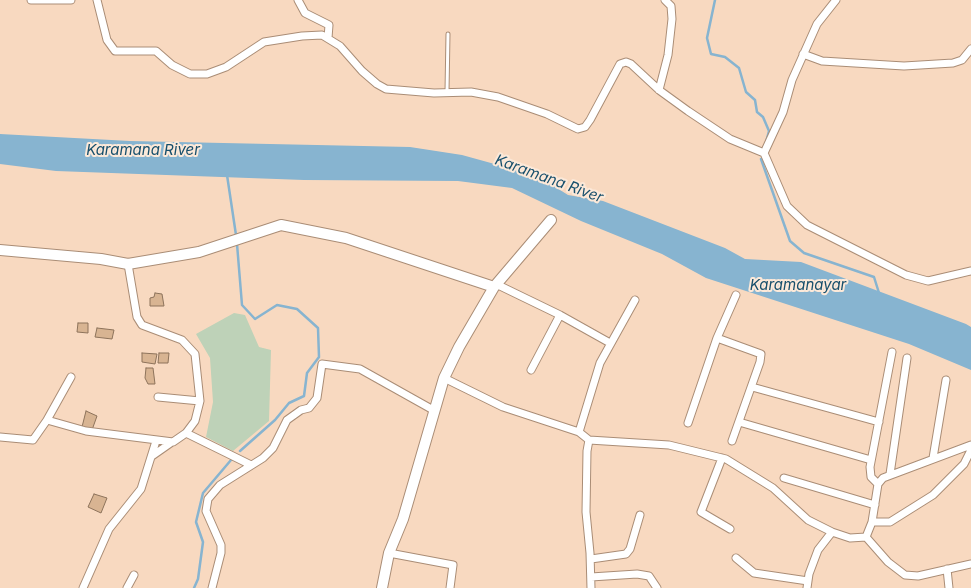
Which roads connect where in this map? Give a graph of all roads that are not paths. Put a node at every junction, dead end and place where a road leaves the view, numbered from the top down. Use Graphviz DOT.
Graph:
graph roads {
  1 [pos="31,0"];
  2 [pos="72,0"];
  3 [pos="97,0"];
  4 [pos="298,0"];
  5 [pos="665,0"];
  6 [pos="836,0"];
  7 [pos="448,34"];
  8 [pos="328,38"];
  9 [pos="971,49"];
  10 [pos="804,54"];
  11 [pos="659,90"];
  12 [pos="447,91"];
  13 [pos="764,153"];
  14 [pos="550,220"];
  15 [pos="0,250"];
  16 [pos="128,264"];
  17 [pos="971,271"];
  18 [pos="495,286"];
  19 [pos="736,296"];
  20 [pos="635,300"];
  21 [pos="560,315"];
  22 [pos="717,338"];
  23 [pos="610,343"];
  24 [pos="892,352"];
  25 [pos="907,358"];
  26 [pos="530,370"];
  27 [pos="71,377"];
  28 [pos="444,378"];
  29 [pos="946,380"];
  30 [pos="752,387"];
  31 [pos="158,397"];
  32 [pos="200,401"];
  33 [pos="435,411"];
  34 [pos="48,420"];
  35 [pos="739,422"];
  36 [pos="879,422"];
  37 [pos="688,423"];
  38 [pos="579,432"];
  39 [pos="186,433"];
  40 [pos="0,437"];
  41 [pos="589,440"];
  42 [pos="156,441"];
  43 [pos="732,441"];
  44 [pos="173,442"];
  45 [pos="971,445"];
  46 [pos="971,450"];
  47 [pos="152,456"];
  48 [pos="722,458"];
  49 [pos="933,458"];
  50 [pos="871,460"];
  51 [pos="251,465"];
  52 [pos="890,474"];
  53 [pos="784,478"];
  54 [pos="878,484"];
  55 [pos="875,505"];
  56 [pos="640,515"];
  57 [pos="872,522"];
  58 [pos="730,529"];
  59 [pos="832,532"];
  60 [pos="866,537"];
  61 [pos="389,553"];
  62 [pos="736,558"];
  63 [pos="590,559"];
  64 [pos="971,564"];
  65 [pos="947,569"];
  66 [pos="134,575"];
  67 [pos="591,576"];
  68 [pos="808,585"];
  69 [pos="82,588"];
  70 [pos="127,588"];
  71 [pos="212,588"];
  72 [pos="382,588"];
  73 [pos="450,588"];
  74 [pos="590,588"];
  75 [pos="657,588"];
  76 [pos="949,588"];
  1 -- 2 [label="street"];
  3 -- 8 [label="street"];
  4 -- 8 [label="street"];
  5 -- 11 [label="street"];
  6 -- 10 [label="street"];
  7 -- 12 [label="lane"];
  8 -- 12 [label="street"];
  9 -- 10 [label="street"];
  10 -- 13 [label="street"];
  11 -- 12 [label="street"];
  11 -- 13 [label="street"];
  13 -- 17 [label="street"];
  14 -- 18 [label="street"];
  15 -- 16 [label="street"];
  16 -- 18 [label="street"];
  16 -- 32 [label="street"];
  18 -- 21 [label="street"];
  18 -- 28 [label="street"];
  19 -- 22 [label="street"];
  20 -- 23 [label="street"];
  21 -- 23 [label="street"];
  21 -- 26 [label="street"];
  22 -- 30 [label="street"];
  22 -- 37 [label="street"];
  23 -- 38 [label="street"];
  24 -- 36 [label="street"];
  25 -- 52 [label="street"];
  27 -- 34 [label="street"];
  28 -- 33 [label="street"];
  28 -- 38 [label="street"];
  29 -- 49 [label="street"];
  30 -- 35 [label="street"];
  30 -- 36 [label="street"];
  31 -- 32 [label="street"];
  32 -- 39 [label="street"];
  33 -- 51 [label="street"];
  33 -- 61 [label="street"];
  34 -- 40 [label="street"];
  34 -- 42 [label="street"];
  35 -- 43 [label="street"];
  35 -- 50 [label="street"];
  36 -- 50 [label="street"];
  38 -- 41 [label="street"];
  39 -- 44 [label="street"];
  39 -- 51 [label="street"];
  41 -- 48 [label="street"];
  41 -- 63 [label="street"];
  42 -- 44 [label="street"];
  42 -- 47 [label="street"];
  44 -- 47 [label="street"];
  45 -- 49 [label="street"];
  46 -- 57 [label="street"];
  47 -- 69 [label="street"];
  48 -- 58 [label="street"];
  48 -- 59 [label="street"];
  49 -- 52 [label="street"];
  50 -- 54 [label="street"];
  51 -- 71 [label="street"];
  52 -- 54 [label="street"];
  53 -- 55 [label="street"];
  54 -- 55 [label="street"];
  55 -- 57 [label="street"];
  56 -- 63 [label="street"];
  57 -- 60 [label="street"];
  59 -- 60 [label="street"];
  59 -- 68 [label="street"];
  60 -- 65 [label="street"];
  61 -- 72 [label="street"];
  61 -- 73 [label="street"];
  62 -- 68 [label="street"];
  63 -- 67 [label="street"];
  64 -- 65 [label="street"];
  65 -- 76 [label="street"];
  66 -- 70 [label="street"];
  67 -- 74 [label="street"];
  67 -- 75 [label="street"];
}
